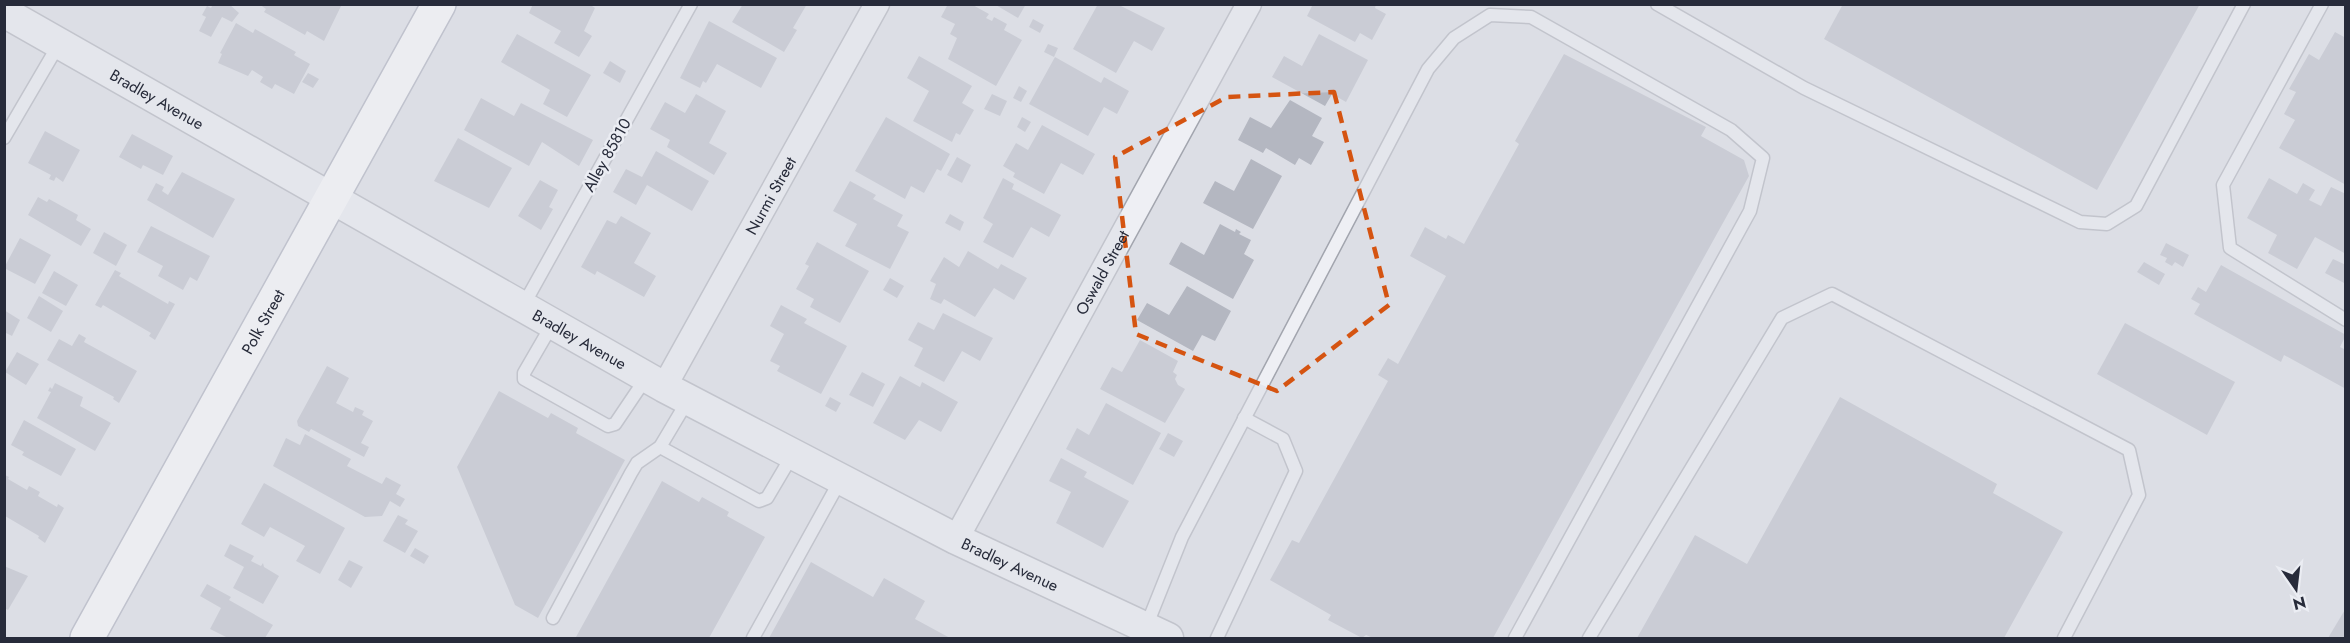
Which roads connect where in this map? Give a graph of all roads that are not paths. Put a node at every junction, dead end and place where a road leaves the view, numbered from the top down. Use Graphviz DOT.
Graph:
graph roads {
  1 [pos="7,4"];
  2 [pos="439,4"];
  3 [pos="691,4"];
  4 [pos="878,4"];
  5 [pos="1248,4"];
  6 [pos="1657,4"];
  7 [pos="2244,4"];
  8 [pos="2322,4"];
  9 [pos="4,11"];
  10 [pos="60,43"];
  11 [pos="4,138"];
  12 [pos="333,198"];
  13 [pos="523,306"];
  14 [pos="2346,320"];
  15 [pos="553,323"];
  16 [pos="666,388"];
  17 [pos="1244,418"];
  18 [pos="660,447"];
  19 [pos="793,454"];
  20 [pos="841,479"];
  21 [pos="956,539"];
  22 [pos="553,618"];
  23 [pos="1157,633"];
  24 [pos="87,639"];
  25 [pos="753,639"];
  26 [pos="1217,639"];
  27 [pos="1515,639"];
  28 [pos="1589,639"];
  29 [pos="2064,639"];
  1 -- 9 [label="street"];
  2 -- 12 [label="main road, Polk Street"];
  3 -- 13 [label="lane, Alley 85810"];
  4 -- 16 [label="street, Nurmi Street"];
  5 -- 21 [label="street, Oswald Street"];
  6 -- 7 [label="lane"];
  8 -- 14 [label="lane"];
  9 -- 10 [label="street, Bradley Avenue"];
  10 -- 11 [label="lane"];
  10 -- 12 [label="street, Bradley Avenue"];
  12 -- 13 [label="street, Bradley Avenue"];
  12 -- 24 [label="main road, Polk Street"];
  13 -- 15 [label="street, Bradley Avenue"];
  15 -- 16 [label="street, Bradley Avenue"];
  15 -- 16 [label="lane"];
  16 -- 18 [label="lane"];
  16 -- 19 [label="street, Bradley Avenue"];
  17 -- 23 [label="lane"];
  17 -- 26 [label="lane"];
  17 -- 27 [label="lane"];
  18 -- 19 [label="lane"];
  18 -- 22 [label="lane"];
  19 -- 20 [label="street, Bradley Avenue"];
  20 -- 21 [label="street, Bradley Avenue"];
  20 -- 25 [label="lane"];
  21 -- 23 [label="street, Bradley Avenue"];
  28 -- 29 [label="lane"];
}
